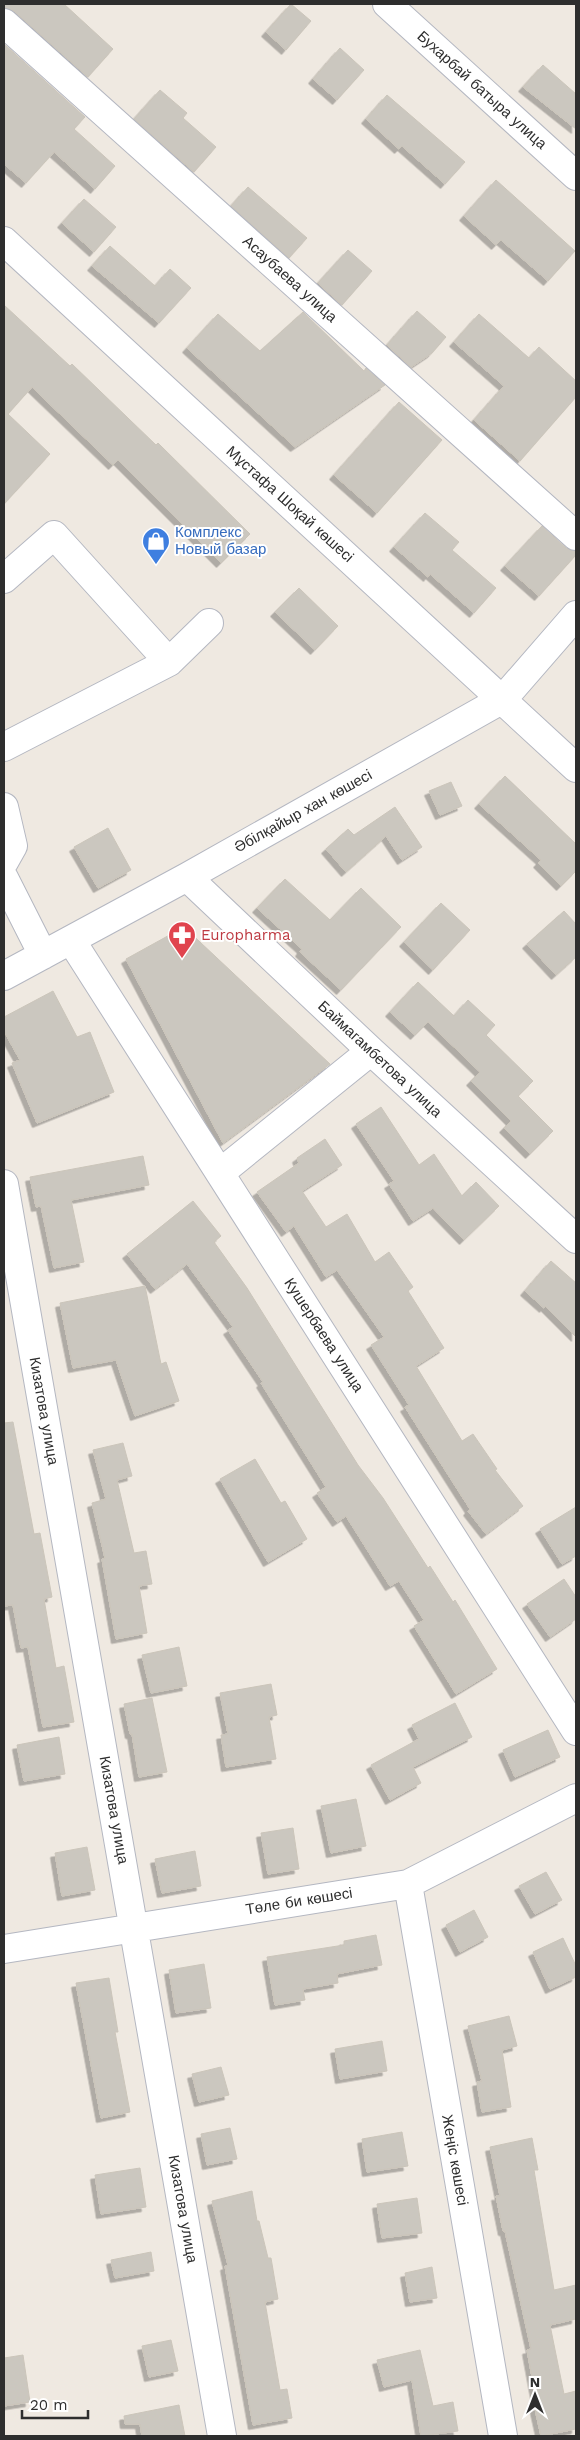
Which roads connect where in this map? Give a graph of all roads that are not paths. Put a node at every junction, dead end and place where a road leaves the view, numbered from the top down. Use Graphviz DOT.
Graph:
graph roads {
  1 [pos="387,4"];
  2 [pos="4,23"];
  3 [pos="576,176"];
  4 [pos="4,241"];
  5 [pos="576,536"];
  6 [pos="4,579"];
  7 [pos="576,615"];
  8 [pos="209,622"];
  9 [pos="168,662"];
  10 [pos="503,699"];
  11 [pos="4,747"];
  12 [pos="576,768"];
  13 [pos="4,807"];
  14 [pos="4,862"];
  15 [pos="186,876"];
  16 [pos="4,878"];
  17 [pos="71,940"];
  18 [pos="43,955"];
  19 [pos="4,976"];
  20 [pos="371,1051"];
  21 [pos="220,1173"];
  22 [pos="4,1184"];
  23 [pos="576,1239"];
  24 [pos="576,1731"];
  25 [pos="576,1798"];
  26 [pos="408,1884"];
  27 [pos="134,1927"];
  28 [pos="4,1949"];
  29 [pos="222,2436"];
  30 [pos="503,2436"];
  1 -- 3 [label="street, Бухарбай батыра улица"];
  2 -- 5 [label="street, Асаубаева улица"];
  4 -- 10 [label="street, Мұстафа Шоқай көшесі"];
  6 -- 9 [label="street"];
  7 -- 10 [label="street, Әбілқайыр хан көшесі"];
  8 -- 9 [label="street"];
  9 -- 11 [label="street"];
  10 -- 12 [label="street, Мұстафа Шоқай көшесі"];
  10 -- 15 [label="street, Әбілқайыр хан көшесі"];
  13 -- 14 [label="street"];
  15 -- 17 [label="street, Әбілқайыр хан көшесі"];
  15 -- 20 [label="street, Баймагамбетова улица"];
  16 -- 18 [label="street"];
  17 -- 18 [label="street, Әбілқайыр хан көшесі"];
  17 -- 21 [label="street, Кушербаева улица"];
  18 -- 19 [label="street, Әбілқайыр хан көшесі"];
  20 -- 21 [label="street"];
  20 -- 23 [label="street, Баймагамбетова улица"];
  21 -- 24 [label="street, Кушербаева улица"];
  22 -- 27 [label="street, Кизатова улица"];
  25 -- 26 [label="street, Төле би көшесі"];
  26 -- 27 [label="street, Төле би көшесі"];
  26 -- 30 [label="street, Жеңіс көшесі"];
  27 -- 28 [label="street, Төле би көшесі"];
  27 -- 29 [label="street, Кизатова улица"];
}
